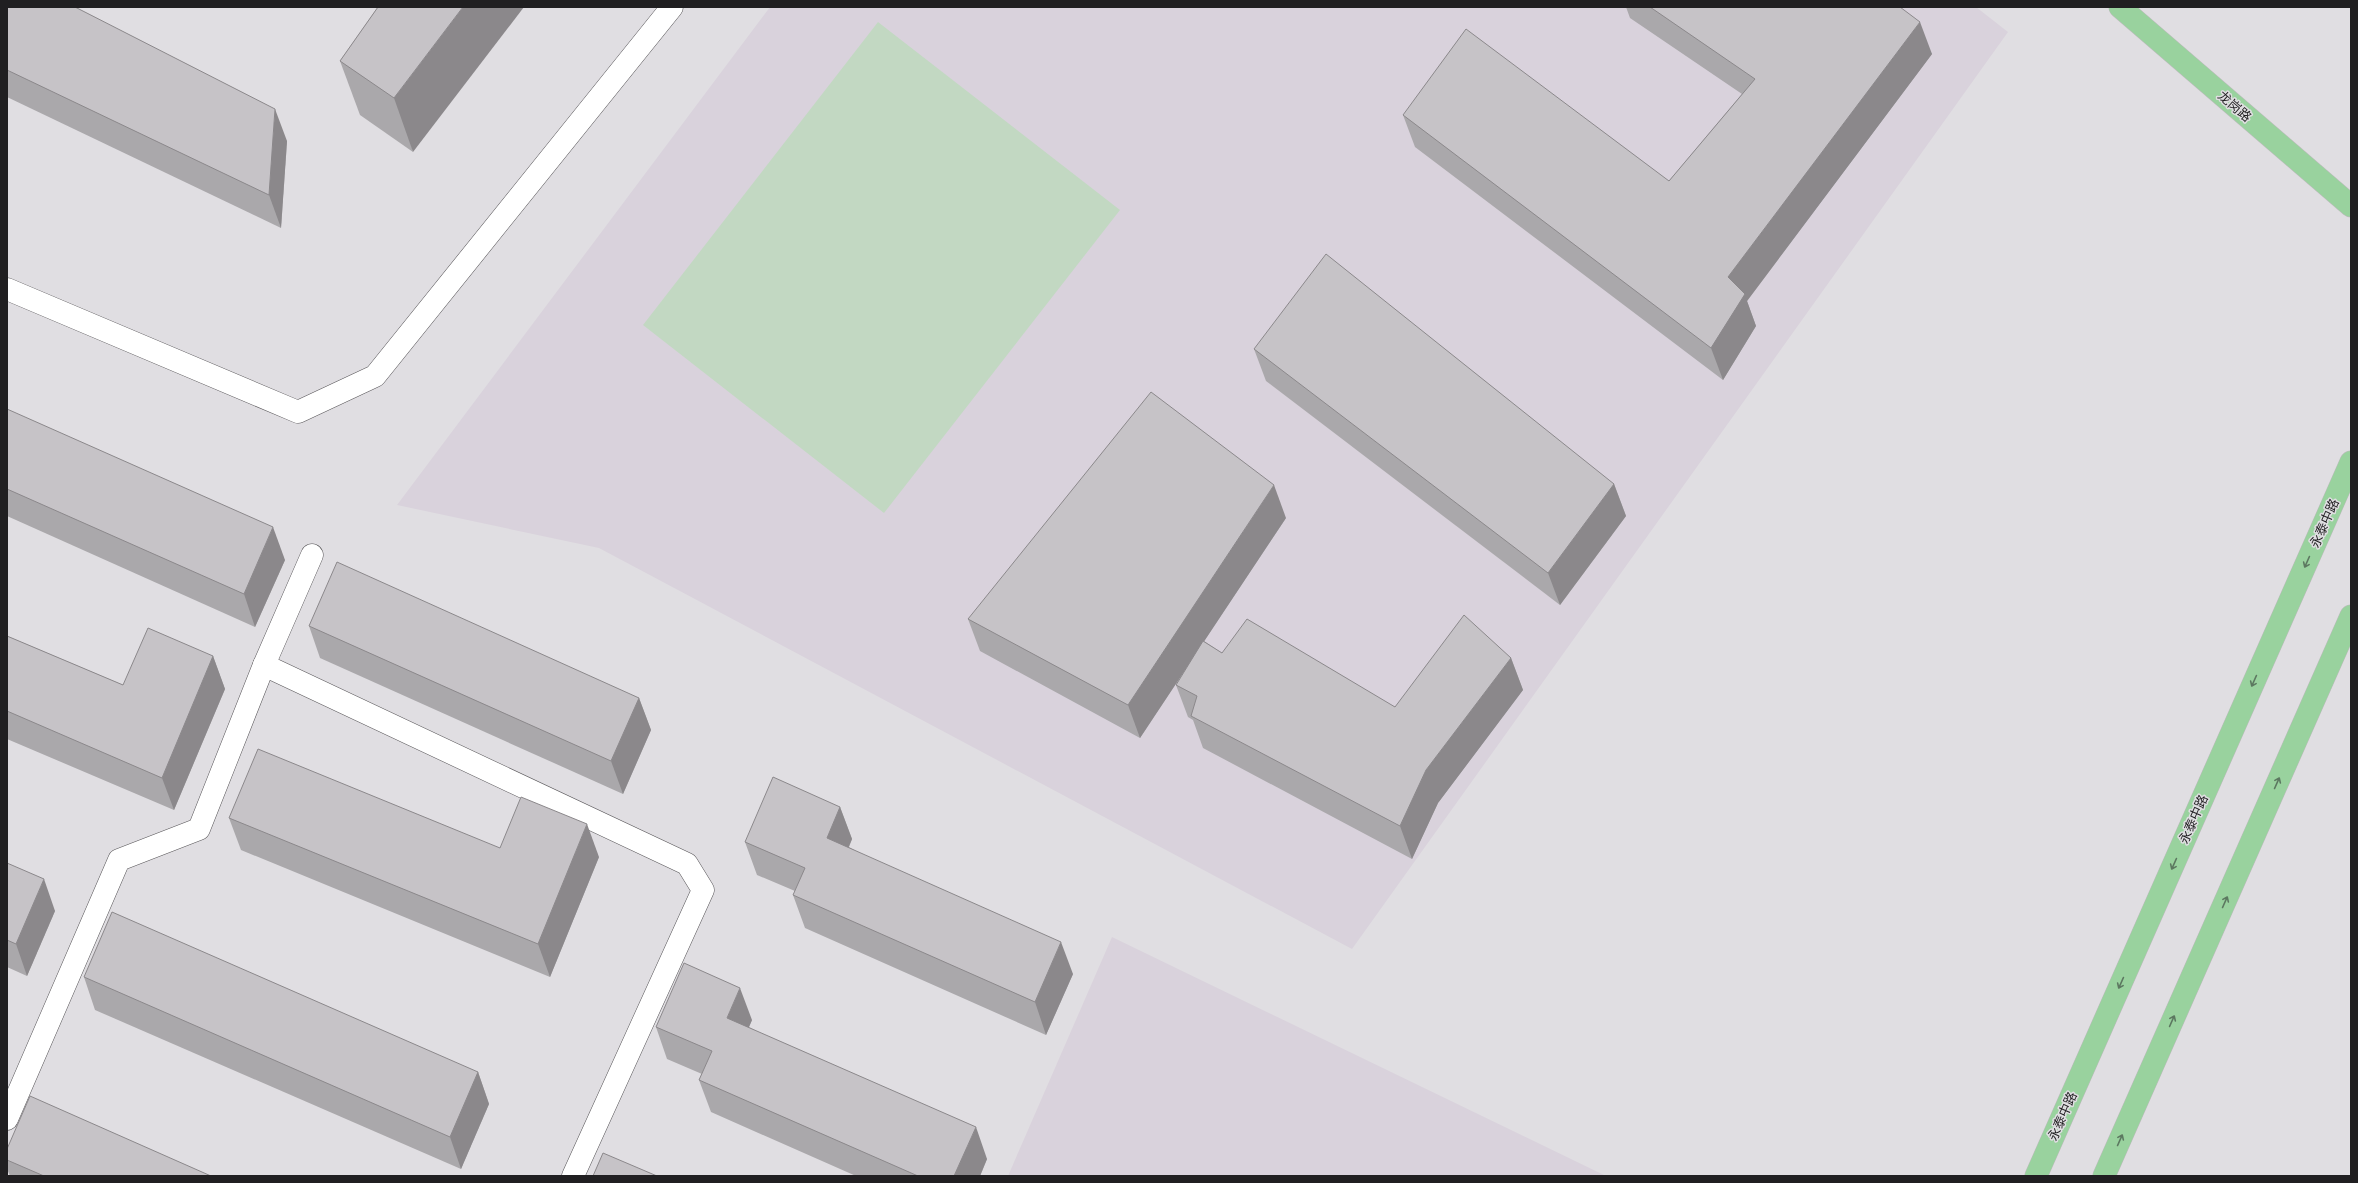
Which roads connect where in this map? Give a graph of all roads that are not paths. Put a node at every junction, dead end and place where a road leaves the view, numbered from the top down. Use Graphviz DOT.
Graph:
graph roads {
  1 [pos="672,7"];
  2 [pos="2120,7"];
  3 [pos="2351,206"];
  4 [pos="7,289"];
  5 [pos="2351,462"];
  6 [pos="312,555"];
  7 [pos="2351,616"];
  8 [pos="264,665"];
  9 [pos="7,1119"];
  10 [pos="573,1176"];
  11 [pos="2036,1176"];
  12 [pos="2104,1176"];
  1 -- 4 [label="street"];
  2 -- 3 [label="main road, 龙岗路"];
  5 -- 11 [label="main road, 永泰中路, one-way"];
  6 -- 8 [label="street"];
  12 -- 7 [label="main road, one-way"];
  8 -- 9 [label="street"];
  8 -- 10 [label="street"];
}
